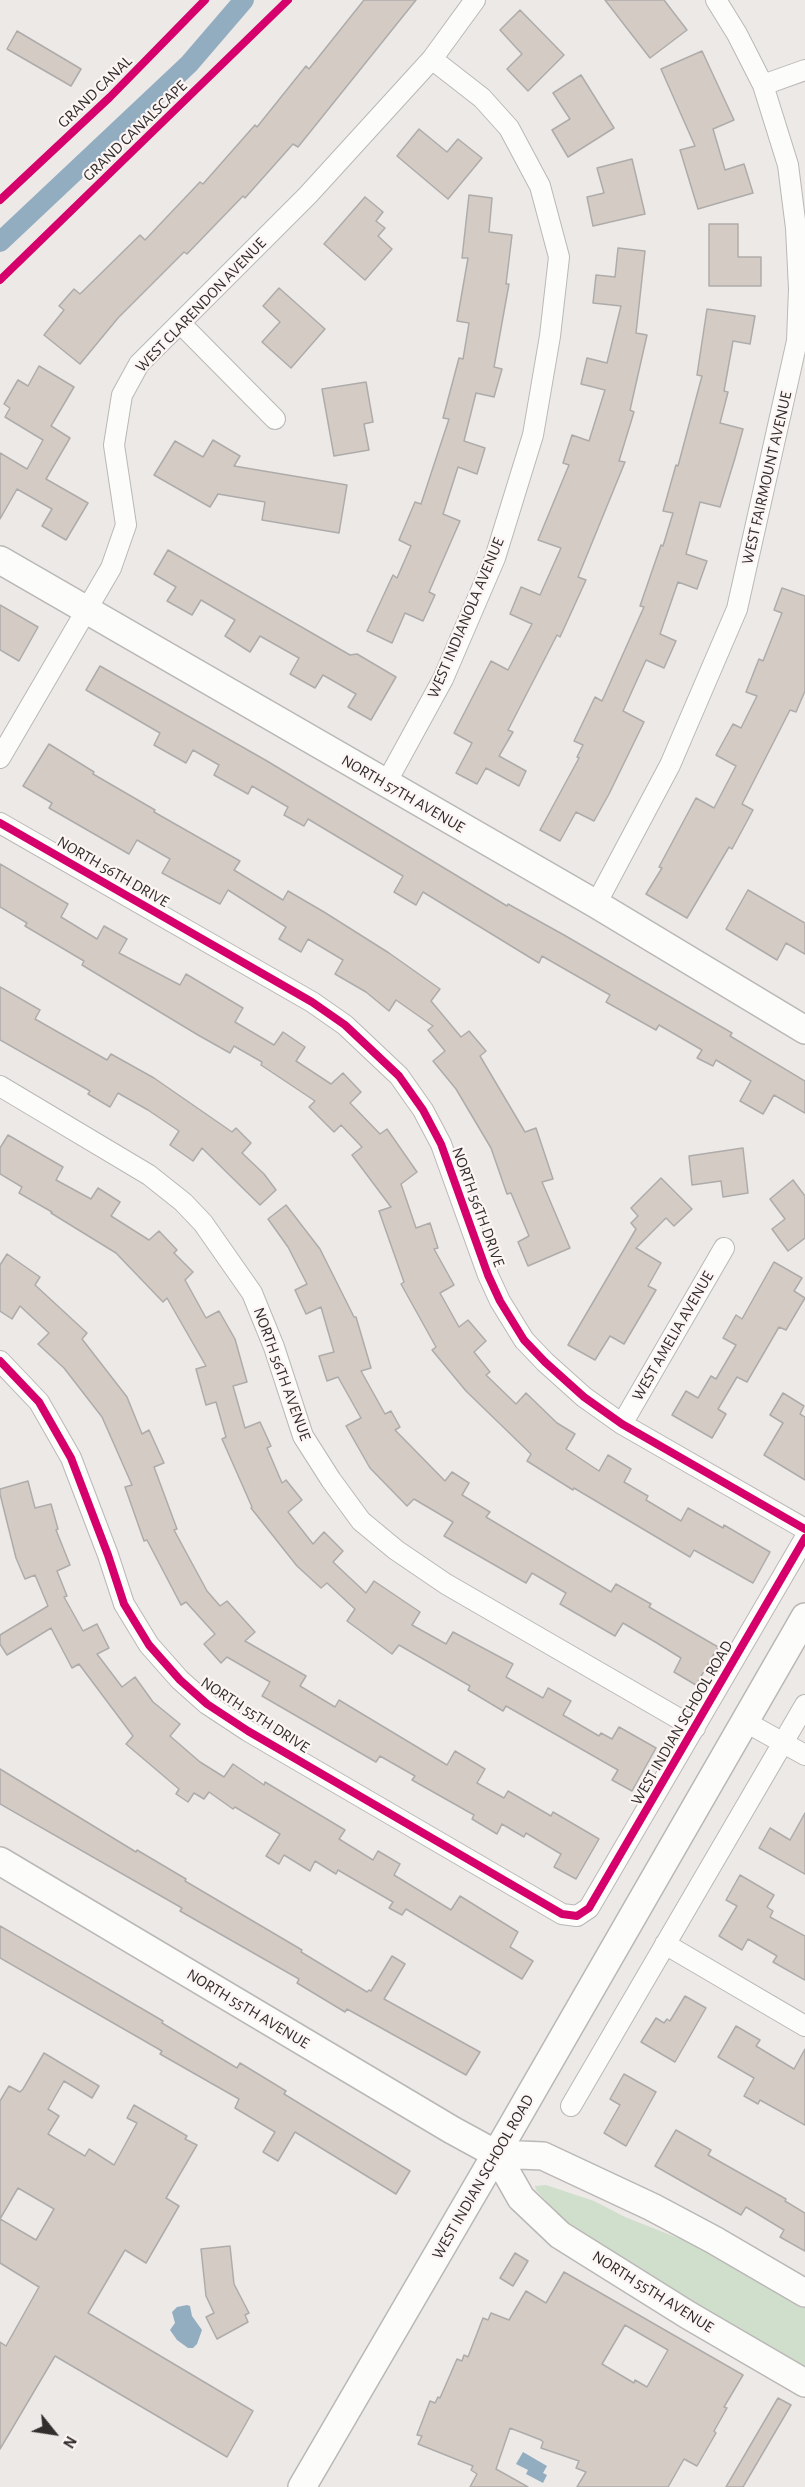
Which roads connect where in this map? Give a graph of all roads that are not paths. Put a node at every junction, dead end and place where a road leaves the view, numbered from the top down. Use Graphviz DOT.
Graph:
graph roads {
  1 [pos="475,0"];
  2 [pos="716,0"];
  3 [pos="432,59"];
  4 [pos="805,70"];
  5 [pos="763,85"];
  6 [pos="180,323"];
  7 [pos="801,342"];
  8 [pos="275,419"];
  9 [pos="0,560"];
  10 [pos="86,610"];
  11 [pos="0,758"];
  12 [pos="385,784"];
  13 [pos="0,823"];
  14 [pos="596,904"];
  15 [pos="805,1030"];
  16 [pos="0,1086"];
  17 [pos="724,1248"];
  18 [pos="0,1361"];
  19 [pos="622,1424"];
  20 [pos="805,1529"];
  21 [pos="805,1538"];
  22 [pos="805,1617"];
  23 [pos="805,1705"];
  24 [pos="744,1721"];
  25 [pos="695,1728"];
  26 [pos="783,1743"];
  27 [pos="805,1755"];
  28 [pos="0,1862"];
  29 [pos="577,1916"];
  30 [pos="665,1944"];
  31 [pos="805,2026"];
  32 [pos="571,2106"];
  33 [pos="496,2154"];
  34 [pos="805,2293"];
  35 [pos="805,2383"];
  36 [pos="302,2487"];
  1 -- 3 [label="street, WEST CLARENDON AVENUE"];
  2 -- 5 [label="street, WEST FAIRMOUNT AVENUE"];
  3 -- 6 [label="street, WEST CLARENDON AVENUE"];
  3 -- 12 [label="street, WEST INDIANOLA AVENUE"];
  4 -- 5 [label="street"];
  5 -- 7 [label="street, WEST FAIRMOUNT AVENUE"];
  6 -- 8 [label="street"];
  6 -- 10 [label="street, WEST CLARENDON AVENUE"];
  7 -- 14 [label="street, WEST FAIRMOUNT AVENUE"];
  9 -- 10 [label="street, NORTH 57TH AVENUE"];
  10 -- 11 [label="street, WEST CLARENDON AVENUE"];
  10 -- 12 [label="street, NORTH 57TH AVENUE"];
  12 -- 14 [label="street, NORTH 57TH AVENUE"];
  13 -- 19 [label="street, NORTH 56TH DRIVE"];
  14 -- 15 [label="street, NORTH 57TH AVENUE"];
  16 -- 25 [label="street, NORTH 56TH AVENUE"];
  17 -- 19 [label="street, WEST AMELIA AVENUE"];
  18 -- 29 [label="street, NORTH 55TH DRIVE"];
  19 -- 20 [label="street, NORTH 56TH DRIVE"];
  21 -- 25 [label="street, WEST INDIAN SCHOOL ROAD"];
  22 -- 24 [label="street, WEST INDIAN SCHOOL ROAD"];
  23 -- 26 [label="street"];
  24 -- 26 [label="street"];
  24 -- 33 [label="street, WEST INDIAN SCHOOL ROAD"];
  25 -- 29 [label="street, WEST INDIAN SCHOOL ROAD"];
  26 -- 27 [label="street"];
  26 -- 30 [label="street"];
  28 -- 33 [label="street, NORTH 55TH AVENUE"];
  30 -- 31 [label="street"];
  30 -- 32 [label="street"];
  33 -- 34 [label="street, NORTH 55TH AVENUE"];
  33 -- 35 [label="street, NORTH 55TH AVENUE"];
  33 -- 36 [label="street, WEST INDIAN SCHOOL ROAD"];
}
